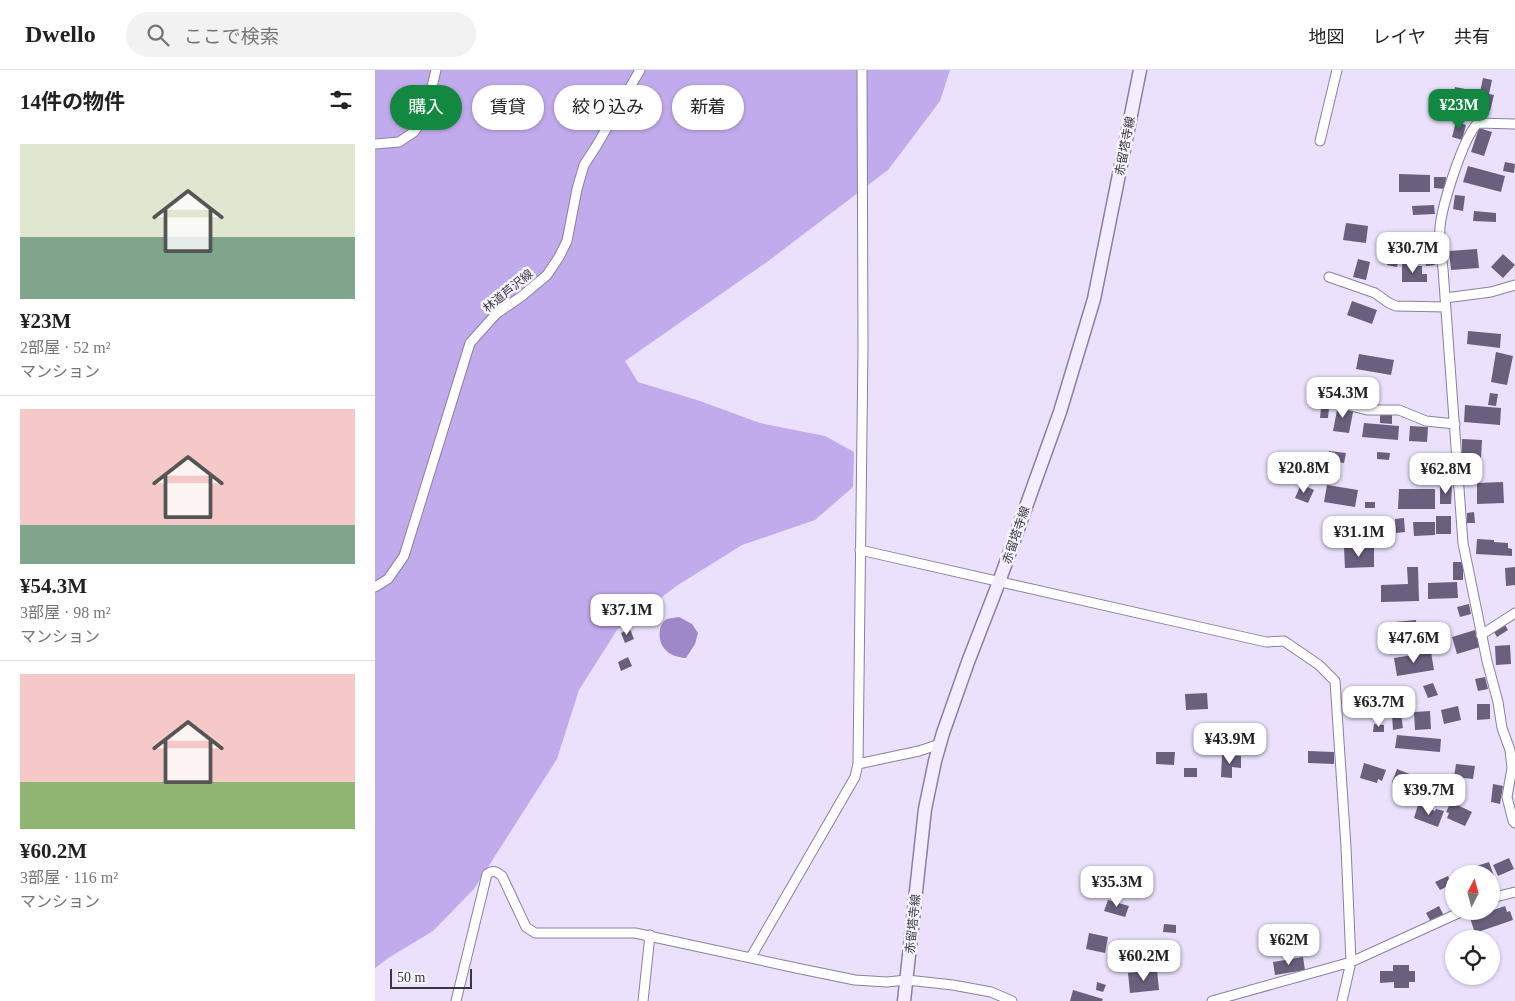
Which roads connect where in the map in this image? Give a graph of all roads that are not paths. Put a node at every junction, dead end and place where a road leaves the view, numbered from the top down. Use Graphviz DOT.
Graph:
graph roads {
  1 [pos="436,70"];
  2 [pos="640,70"];
  3 [pos="862,70"];
  4 [pos="1140,70"];
  5 [pos="1337,70"];
  6 [pos="1515,124"];
  7 [pos="1320,141"];
  8 [pos="375,144"];
  9 [pos="1329,277"];
  10 [pos="1515,285"];
  11 [pos="1446,302"];
  12 [pos="1315,397"];
  13 [pos="1455,424"];
  14 [pos="860,550"];
  15 [pos="999,582"];
  16 [pos="375,587"];
  17 [pos="1515,613"];
  18 [pos="1481,635"];
  19 [pos="940,744"];
  20 [pos="858,764"];
  21 [pos="1515,823"];
  22 [pos="1515,892"];
  23 [pos="1500,896"];
  24 [pos="1445,919"];
  25 [pos="650,935"];
  26 [pos="751,957"];
  27 [pos="1351,962"];
  28 [pos="907,980"];
  29 [pos="455,1001"];
  30 [pos="643,1001"];
  31 [pos="904,1001"];
  32 [pos="1012,1001"];
  33 [pos="1212,1001"];
  34 [pos="1342,1001"];
  1 -- 8 [label="street"];
  2 -- 16 [label="street, 林道芦沢線"];
  3 -- 14 [label="street"];
  4 -- 15 [label="main road, 赤留塔寺線"];
  5 -- 7 [label="street"];
  6 -- 11 [label="street"];
  9 -- 11 [label="street"];
  10 -- 11 [label="street"];
  11 -- 13 [label="street"];
  12 -- 13 [label="street"];
  13 -- 18 [label="street"];
  14 -- 15 [label="street"];
  14 -- 20 [label="street"];
  15 -- 19 [label="main road, 赤留塔寺線"];
  15 -- 27 [label="street"];
  17 -- 18 [label="street"];
  18 -- 21 [label="street"];
  19 -- 20 [label="street"];
  19 -- 28 [label="main road, 赤留塔寺線"];
  20 -- 26 [label="street"];
  22 -- 23 [label="street"];
  24 -- 27 [label="street"];
  25 -- 26 [label="street"];
  25 -- 29 [label="street"];
  25 -- 30 [label="street"];
  26 -- 28 [label="street"];
  27 -- 33 [label="street"];
  27 -- 34 [label="street"];
  28 -- 31 [label="main road, 赤留塔寺線"];
  28 -- 32 [label="street"];
}
